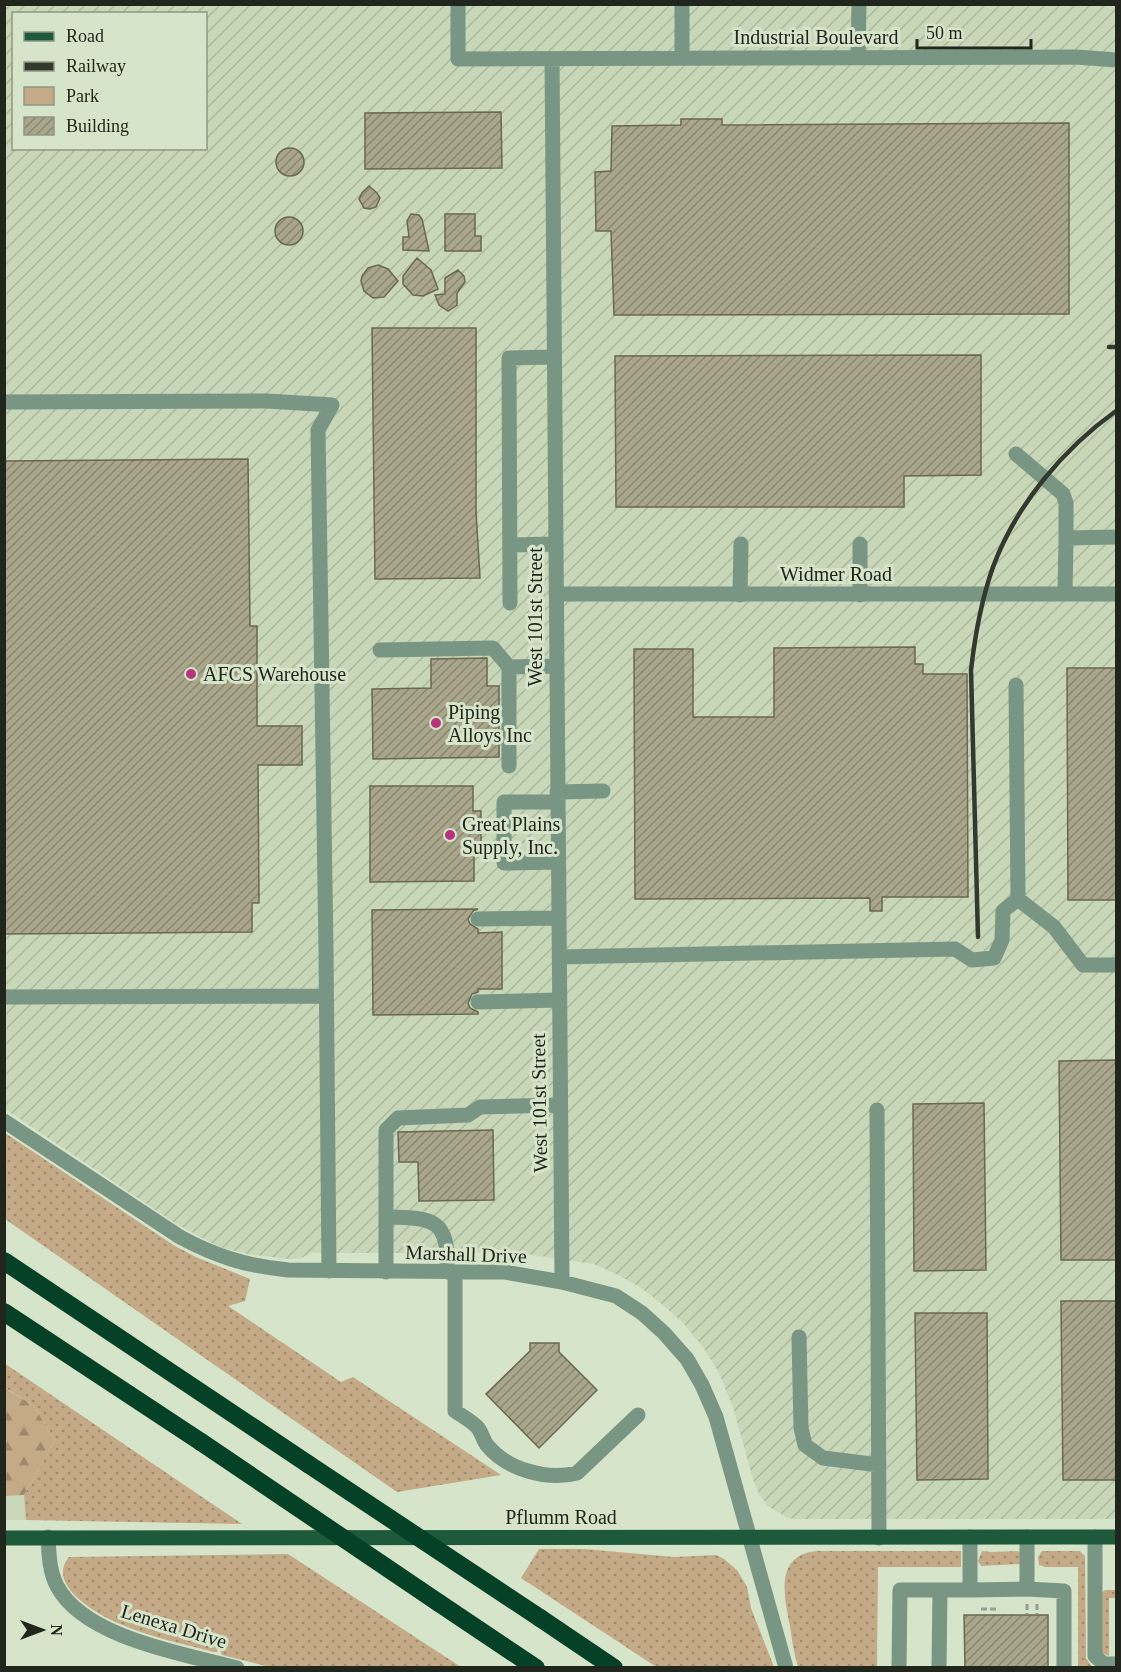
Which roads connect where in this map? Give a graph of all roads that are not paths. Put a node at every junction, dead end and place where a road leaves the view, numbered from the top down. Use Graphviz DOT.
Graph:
graph roads {
  1 [pos="458,4"];
  2 [pos="682,4"];
  3 [pos="858,4"];
  4 [pos="682,58"];
  5 [pos="858,58"];
  6 [pos="552,59"];
  7 [pos="1116,60"];
  8 [pos="554,357"];
  9 [pos="4,402"];
  10 [pos="1016,454"];
  11 [pos="1116,537"];
  12 [pos="1066,538"];
  13 [pos="555,544"];
  14 [pos="741,544"];
  15 [pos="860,544"];
  16 [pos="510,545"];
  17 [pos="556,594"];
  18 [pos="1065,594"];
  19 [pos="1116,594"];
  20 [pos="740,595"];
  21 [pos="860,595"];
  22 [pos="510,603"];
  23 [pos="380,650"];
  24 [pos="556,666"];
  25 [pos="509,667"];
  26 [pos="1016,685"];
  27 [pos="509,766"];
  28 [pos="603,791"];
  29 [pos="557,797"];
  30 [pos="558,862"];
  31 [pos="1018,899"];
  32 [pos="558,918"];
  33 [pos="478,919"];
  34 [pos="559,957"];
  35 [pos="1116,965"];
  36 [pos="326,996"];
  37 [pos="4,997"];
  38 [pos="559,1000"];
  39 [pos="478,1002"];
  40 [pos="560,1105"];
  41 [pos="877,1110"];
  42 [pos="4,1121"];
  43 [pos="386,1217"];
  44 [pos="4,1261"];
  45 [pos="328,1271"];
  46 [pos="386,1272"];
  47 [pos="451,1272"];
  48 [pos="562,1282"];
  49 [pos="4,1312"];
  50 [pos="799,1337"];
  51 [pos="638,1415"];
  52 [pos="879,1465"];
  53 [pos="48,1537"];
  54 [pos="1027,1537"];
  55 [pos="1095,1537"];
  56 [pos="1116,1537"];
  57 [pos="4,1538"];
  58 [pos="750,1538"];
  59 [pos="879,1538"];
  60 [pos="970,1538"];
  61 [pos="940,1590"];
  62 [pos="970,1590"];
  63 [pos="1027,1595"];
  64 [pos="1116,1664"];
  65 [pos="237,1668"];
  66 [pos="536,1668"];
  67 [pos="614,1668"];
  68 [pos="786,1668"];
  69 [pos="899,1668"];
  70 [pos="939,1668"];
  71 [pos="1064,1668"];
  1 -- 6 [label="street, Industrial Boulevard"];
  2 -- 4 [label="street"];
  3 -- 5 [label="street"];
  4 -- 5 [label="street, Industrial Boulevard"];
  4 -- 6 [label="street, Industrial Boulevard"];
  5 -- 7 [label="street, Industrial Boulevard"];
  6 -- 8 [label="street, West 101st Street"];
  8 -- 13 [label="street, West 101st Street"];
  8 -- 16 [label="street"];
  9 -- 36 [label="street"];
  10 -- 12 [label="street"];
  11 -- 12 [label="street"];
  12 -- 18 [label="street"];
  13 -- 16 [label="street"];
  13 -- 17 [label="street, West 101st Street"];
  14 -- 20 [label="street"];
  15 -- 21 [label="street"];
  16 -- 22 [label="street"];
  17 -- 20 [label="street, Widmer Road"];
  17 -- 24 [label="street, West 101st Street"];
  18 -- 19 [label="street, Widmer Road"];
  18 -- 21 [label="street, Widmer Road"];
  20 -- 21 [label="street, Widmer Road"];
  23 -- 25 [label="street"];
  24 -- 25 [label="street"];
  24 -- 29 [label="street, West 101st Street"];
  25 -- 27 [label="street"];
  26 -- 31 [label="street"];
  28 -- 29 [label="street"];
  29 -- 30 [label="street, West 101st Street"];
  29 -- 30 [label="street"];
  30 -- 32 [label="street, West 101st Street"];
  31 -- 34 [label="street"];
  31 -- 35 [label="street"];
  32 -- 33 [label="street"];
  32 -- 34 [label="street, West 101st Street"];
  34 -- 38 [label="street, West 101st Street"];
  36 -- 37 [label="street"];
  36 -- 45 [label="street"];
  38 -- 39 [label="street"];
  38 -- 40 [label="street, West 101st Street"];
  40 -- 43 [label="street"];
  40 -- 48 [label="street, West 101st Street"];
  41 -- 52 [label="street"];
  42 -- 45 [label="street, Marshall Drive"];
  43 -- 46 [label="street"];
  43 -- 47 [label="street"];
  44 -- 67 [label="highway, bridge"];
  45 -- 46 [label="street, Marshall Drive"];
  46 -- 47 [label="street, Marshall Drive"];
  47 -- 48 [label="street, Marshall Drive"];
  47 -- 51 [label="street"];
  48 -- 58 [label="street, Marshall Drive"];
  49 -- 66 [label="highway, bridge"];
  50 -- 52 [label="street"];
  52 -- 59 [label="street"];
  53 -- 57 [label="main road, Pflumm Road"];
  53 -- 58 [label="main road, Pflumm Road"];
  53 -- 65 [label="street, Lenexa Drive"];
  54 -- 55 [label="main road, Pflumm Road"];
  54 -- 60 [label="main road, Pflumm Road"];
  54 -- 63 [label="street"];
  55 -- 56 [label="main road, Pflumm Road"];
  55 -- 64 [label="street"];
  58 -- 59 [label="main road, Pflumm Road"];
  58 -- 68 [label="street, Marshall Drive"];
  59 -- 60 [label="main road, Pflumm Road"];
  60 -- 62 [label="street"];
  61 -- 62 [label="street"];
  61 -- 69 [label="street"];
  61 -- 70 [label="street"];
  62 -- 63 [label="street"];
  63 -- 71 [label="street"];
}
